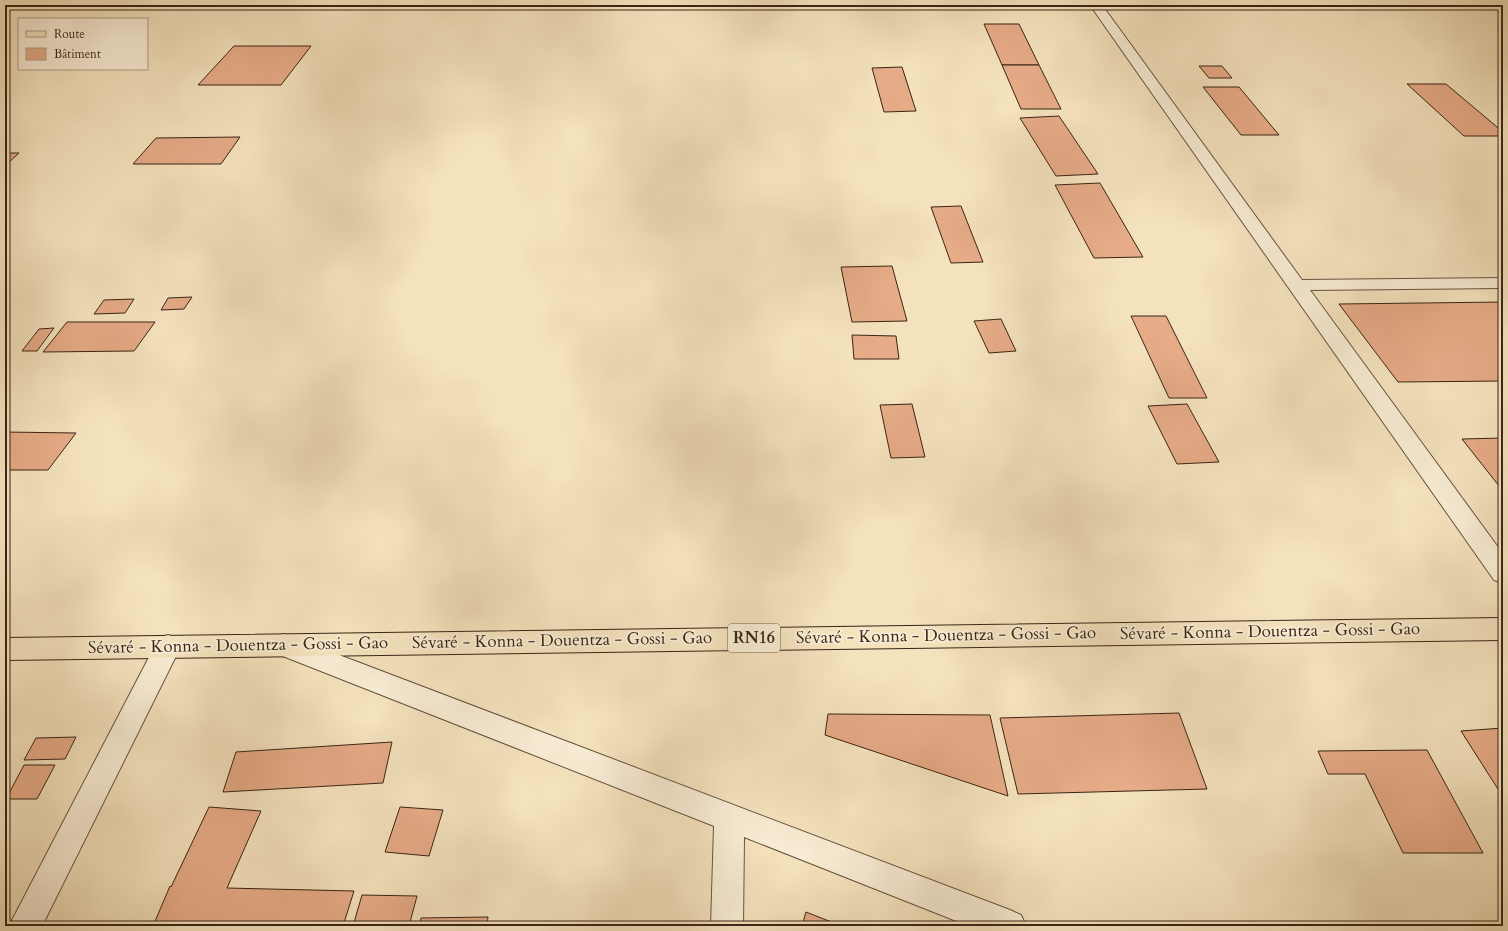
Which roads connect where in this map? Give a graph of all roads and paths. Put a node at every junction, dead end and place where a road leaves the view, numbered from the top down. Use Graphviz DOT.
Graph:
graph roads {
  1 [pos="408,5"];
  2 [pos="785,5"];
  3 [pos="1096,5"];
  4 [pos="529,6"];
  5 [pos="1503,283"];
  6 [pos="1297,285"];
  7 [pos="1503,573"];
  8 [pos="1503,629"];
  9 [pos="281,644"];
  10 [pos="168,646"];
  11 [pos="5,649"];
  12 [pos="730,819"];
  13 [pos="25,926"];
  14 [pos="727,926"];
  15 [pos="1010,926"];
  1 -- 4 [label="street"];
  2 -- 4 [label="street"];
  3 -- 6 [label="street"];
  5 -- 6 [label="street"];
  6 -- 7 [label="street"];
  8 -- 9 [label="main road, Sévaré - Konna - Douentza - Gossi - Gao / RN16"];
  9 -- 10 [label="main road, Sévaré - Konna - Douentza - Gossi - Gao / RN16"];
  9 -- 12 [label="street"];
  10 -- 11 [label="main road, Sévaré - Konna - Douentza - Gossi - Gao / RN16"];
  10 -- 13 [label="street"];
  12 -- 14 [label="street"];
  12 -- 15 [label="street"];
}
